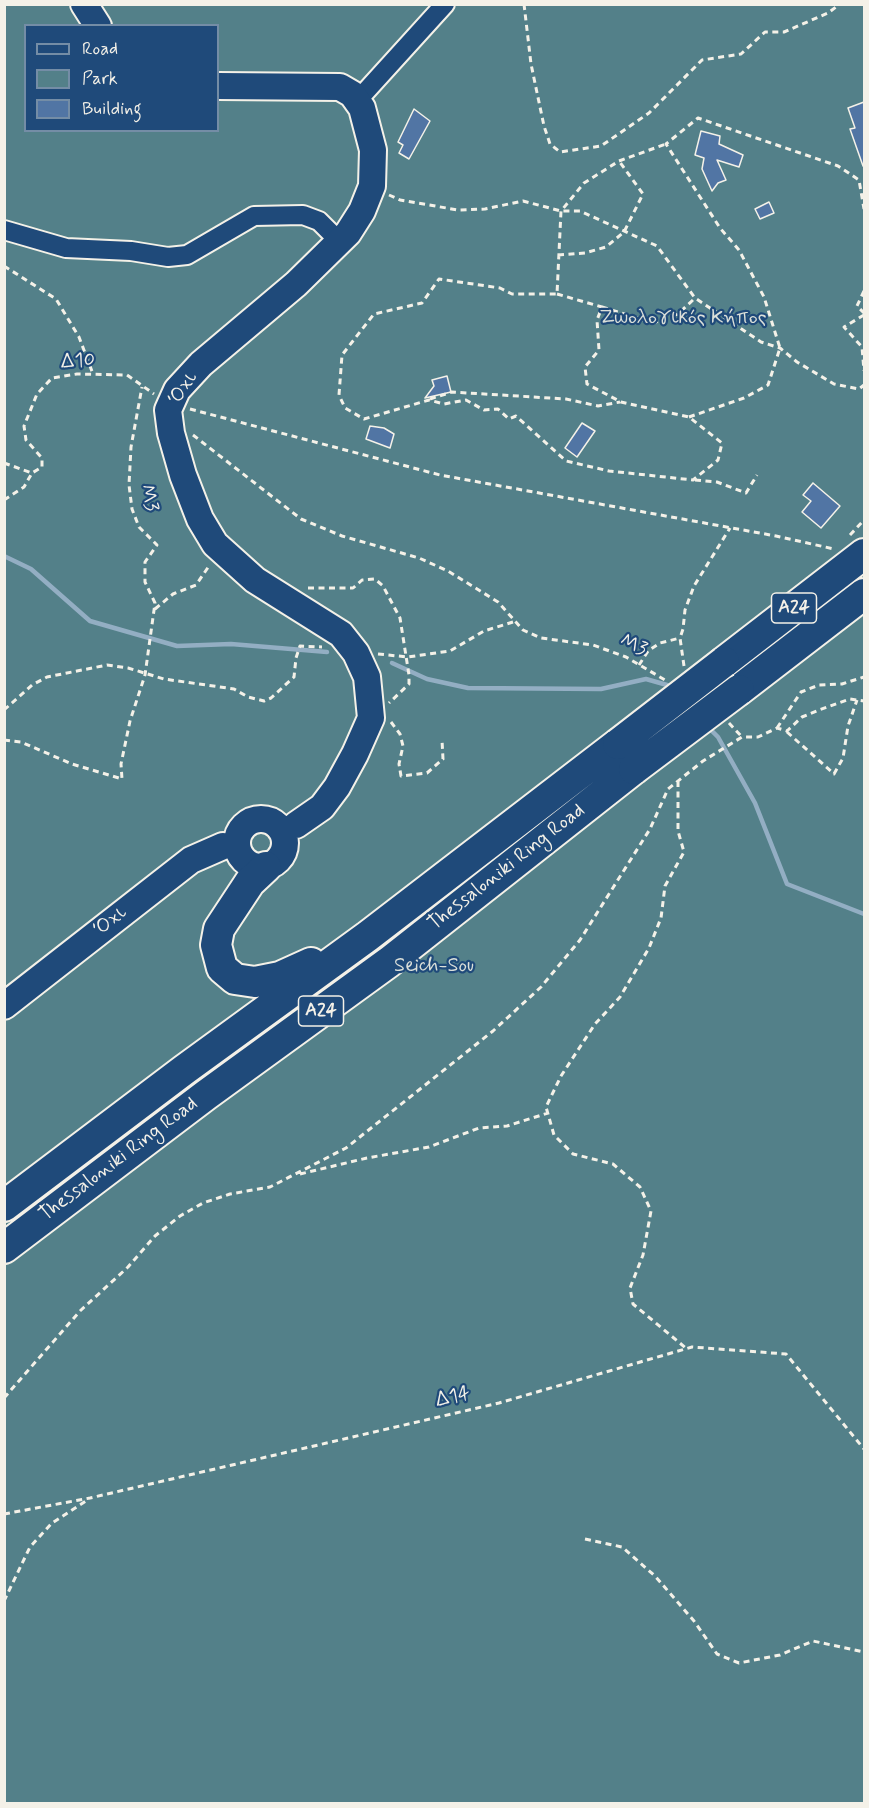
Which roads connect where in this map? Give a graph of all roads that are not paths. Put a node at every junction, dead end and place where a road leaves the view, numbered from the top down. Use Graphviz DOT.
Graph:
graph roads {
  1 [pos="84,4"];
  2 [pos="445,4"];
  3 [pos="97,24"];
  4 [pos="219,86"];
  5 [pos="357,101"];
  6 [pos="4,230"];
  7 [pos="340,242"];
  8 [pos="864,554"];
  9 [pos="864,594"];
  10 [pos="286,831"];
  11 [pos="242,849"];
  12 [pos="368,936"];
  13 [pos="4,1006"];
  14 [pos="4,1206"];
  15 [pos="4,1248"];
  1 -- 3 [label="main road"];
  2 -- 5 [label="street"];
  4 -- 5 [label="main road"];
  5 -- 7 [label="main road, Όχι"];
  6 -- 7 [label="street"];
  7 -- 10 [label="main road, Όχι"];
  8 -- 12 [label="highway, Thessaloniki Ring Road / Α24, bridge"];
  9 -- 15 [label="highway, Thessaloniki Ring Road / Α24, bridge"];
  10 -- 11 [label="main road, Όχι"];
  10 -- 11 [label="main road, Όχι"];
  11 -- 12 [label="highway"];
  11 -- 13 [label="main road, Όχι"];
  12 -- 14 [label="highway, Thessaloniki Ring Road / Α24"];
}
